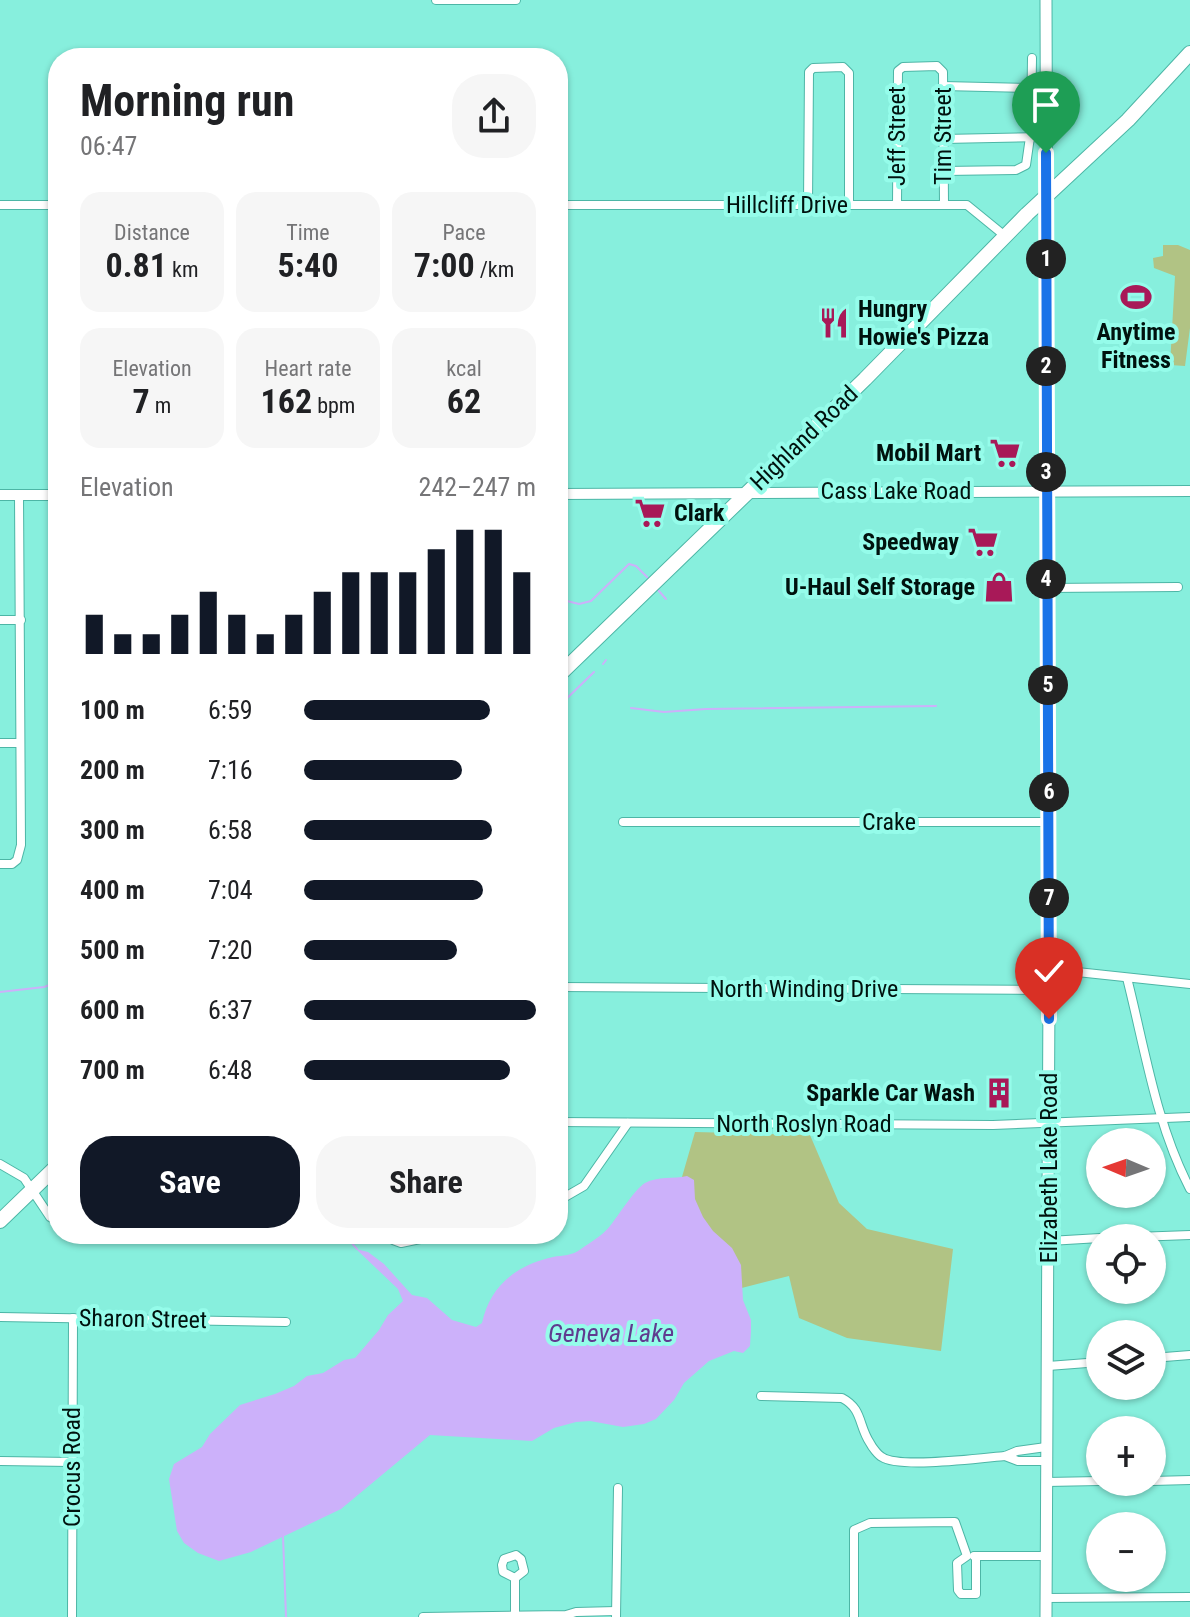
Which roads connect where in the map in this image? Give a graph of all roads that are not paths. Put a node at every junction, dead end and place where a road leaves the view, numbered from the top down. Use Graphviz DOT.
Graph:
graph roads {
  1 [pos="436,0"];
  2 [pos="516,0"];
  3 [pos="1046,0"];
  4 [pos="1190,53"];
  5 [pos="1032,58"];
  6 [pos="900,68"];
  7 [pos="1032,76"];
  8 [pos="1046,76"];
  9 [pos="943,86"];
  10 [pos="1032,88"];
  11 [pos="1030,137"];
  12 [pos="1046,137"];
  13 [pos="943,139"];
  14 [pos="944,171"];
  15 [pos="1046,196"];
  16 [pos="808,204"];
  17 [pos="849,204"];
  18 [pos="897,204"];
  19 [pos="944,204"];
  20 [pos="0,205"];
  21 [pos="48,205"];
  22 [pos="568,205"];
  23 [pos="1005,236"];
  24 [pos="1046,490"];
  25 [pos="1190,491"];
  26 [pos="746,493"];
  27 [pos="568,494"];
  28 [pos="0,495"];
  29 [pos="19,495"];
  30 [pos="48,495"];
  31 [pos="1178,587"];
  32 [pos="1046,588"];
  33 [pos="0,620"];
  34 [pos="21,620"];
  35 [pos="568,666"];
  36 [pos="0,743"];
  37 [pos="20,743"];
  38 [pos="623,822"];
  39 [pos="1049,822"];
  40 [pos="0,864"];
  41 [pos="1049,969"];
  42 [pos="1127,978"];
  43 [pos="1190,984"];
  44 [pos="568,987"];
  45 [pos="1049,990"];
  46 [pos="1190,1117"];
  47 [pos="1161,1119"];
  48 [pos="568,1122"];
  49 [pos="628,1123"];
  50 [pos="1049,1124"];
  51 [pos="0,1164"];
  52 [pos="48,1174"];
  53 [pos="33,1188"];
  54 [pos="1190,1189"];
  55 [pos="568,1195"];
  56 [pos="48,1214"];
  57 [pos="0,1221"];
  58 [pos="1190,1235"];
  59 [pos="1166,1236"];
  60 [pos="1086,1239"];
  61 [pos="1049,1241"];
  62 [pos="0,1317"];
  63 [pos="73,1318"];
  64 [pos="286,1322"];
  65 [pos="1190,1355"];
  66 [pos="1166,1357"];
  67 [pos="1086,1363"];
  68 [pos="1048,1366"];
  69 [pos="761,1396"];
  70 [pos="1046,1447"];
  71 [pos="1005,1456"];
  72 [pos="0,1461"];
  73 [pos="1046,1461"];
  74 [pos="71,1462"];
  75 [pos="1190,1480"];
  76 [pos="1086,1481"];
  77 [pos="1166,1481"];
  78 [pos="1046,1482"];
  79 [pos="618,1488"];
  80 [pos="1046,1556"];
  81 [pos="515,1578"];
  82 [pos="1190,1597"];
  83 [pos="1046,1598"];
  84 [pos="588,1614"];
  85 [pos="616,1614"];
  86 [pos="515,1616"];
  87 [pos="568,1616"];
  88 [pos="72,1617"];
  89 [pos="423,1617"];
  90 [pos="854,1617"];
  91 [pos="1046,1617"];
  1 -- 2 [label="street"];
  3 -- 8 [label="main road, Elizabeth Lake Road"];
  4 -- 15 [label="highway, Highland Road"];
  5 -- 7 [label="street"];
  6 -- 9 [label="street, Tim Street"];
  6 -- 18 [label="street, Jeff Street"];
  7 -- 8 [label="street"];
  7 -- 10 [label="street"];
  8 -- 12 [label="main road, Elizabeth Lake Road"];
  9 -- 10 [label="street"];
  9 -- 13 [label="street, Tim Street"];
  10 -- 11 [label="street"];
  11 -- 12 [label="street"];
  11 -- 13 [label="street"];
  11 -- 14 [label="street"];
  12 -- 15 [label="main road, Elizabeth Lake Road"];
  13 -- 14 [label="street, Tim Street"];
  14 -- 19 [label="street, Tim Street"];
  15 -- 23 [label="highway, Highland Road"];
  15 -- 24 [label="main road, Elizabeth Lake Road"];
  16 -- 17 [label="street, Hillcliff Drive"];
  16 -- 17 [label="street"];
  16 -- 22 [label="street, Hillcliff Drive"];
  17 -- 18 [label="street, Hillcliff Drive"];
  18 -- 19 [label="street, Hillcliff Drive"];
  19 -- 23 [label="street, Hillcliff Drive"];
  20 -- 21 [label="street"];
  23 -- 26 [label="highway, Highland Road"];
  24 -- 25 [label="street, Cass Lake Road"];
  24 -- 26 [label="street, Cass Lake Road"];
  24 -- 32 [label="main road, Elizabeth Lake Road"];
  26 -- 27 [label="street, Cass Lake Road"];
  26 -- 35 [label="highway, Highland Road"];
  28 -- 29 [label="street"];
  29 -- 30 [label="street"];
  29 -- 34 [label="street"];
  31 -- 32 [label="street"];
  32 -- 39 [label="main road, Elizabeth Lake Road"];
  33 -- 34 [label="street"];
  34 -- 37 [label="street"];
  36 -- 37 [label="street"];
  37 -- 40 [label="street"];
  38 -- 39 [label="street, Crake"];
  39 -- 41 [label="main road, Elizabeth Lake Road"];
  41 -- 42 [label="street"];
  41 -- 45 [label="main road, Elizabeth Lake Road"];
  42 -- 43 [label="street"];
  42 -- 47 [label="street"];
  44 -- 45 [label="street, North Winding Drive"];
  45 -- 50 [label="main road, Elizabeth Lake Road"];
  46 -- 47 [label="street, North Roslyn Road"];
  47 -- 50 [label="street, North Roslyn Road"];
  47 -- 54 [label="street"];
  48 -- 49 [label="street, North Roslyn Road"];
  49 -- 50 [label="street, North Roslyn Road"];
  49 -- 55 [label="street"];
  50 -- 61 [label="main road, Elizabeth Lake Road"];
  51 -- 53 [label="street"];
  52 -- 53 [label="highway"];
  53 -- 56 [label="street"];
  53 -- 57 [label="highway"];
  58 -- 59 [label="street"];
  60 -- 61 [label="street"];
  61 -- 68 [label="main road, Elizabeth Lake Road"];
  62 -- 63 [label="street, Sharon Street"];
  63 -- 64 [label="street, Sharon Street"];
  63 -- 74 [label="street, Crocus Road"];
  65 -- 66 [label="street"];
  67 -- 68 [label="street"];
  68 -- 70 [label="main road, Elizabeth Lake Road"];
  69 -- 71 [label="street"];
  70 -- 71 [label="street"];
  70 -- 73 [label="main road, Elizabeth Lake Road"];
  71 -- 73 [label="street"];
  72 -- 74 [label="street"];
  73 -- 78 [label="main road, Elizabeth Lake Road"];
  74 -- 88 [label="street, Crocus Road"];
  75 -- 77 [label="street"];
  76 -- 78 [label="street"];
  78 -- 80 [label="main road, Elizabeth Lake Road"];
  79 -- 85 [label="street"];
  80 -- 83 [label="main road, Elizabeth Lake Road"];
  80 -- 90 [label="street"];
  81 -- 86 [label="street"];
  82 -- 83 [label="street"];
  83 -- 91 [label="main road, Elizabeth Lake Road"];
  84 -- 85 [label="street"];
  84 -- 87 [label="street"];
  86 -- 87 [label="street"];
  86 -- 89 [label="street"];
}
